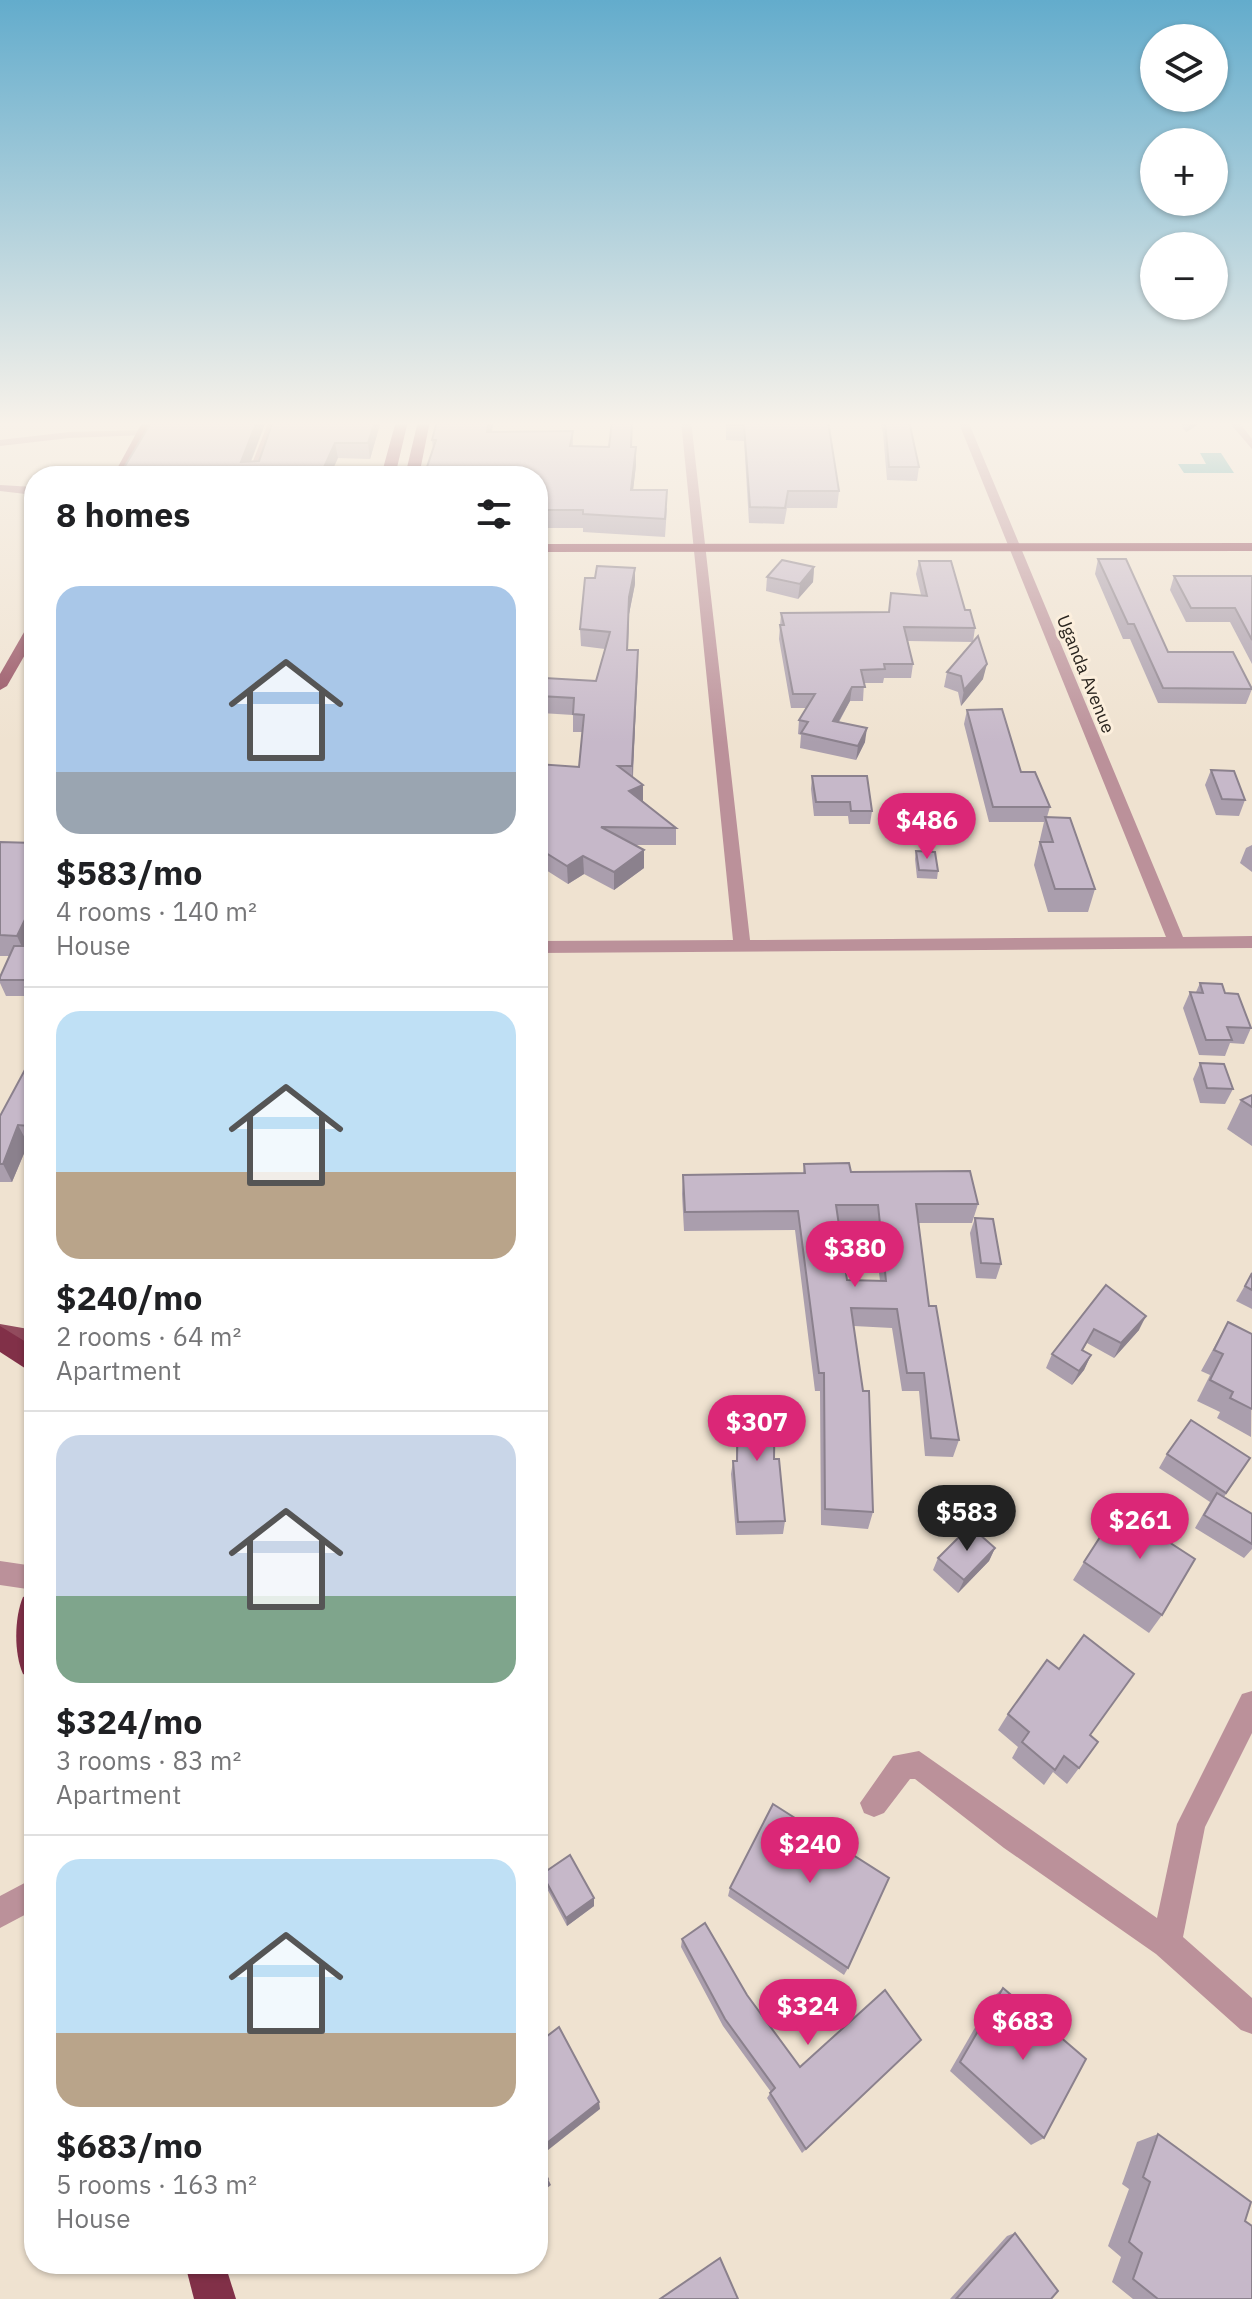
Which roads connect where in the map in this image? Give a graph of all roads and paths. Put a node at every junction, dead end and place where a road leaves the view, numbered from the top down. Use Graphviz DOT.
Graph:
graph roads {
  1 [pos="697,528"];
  2 [pos="1007,528"];
  3 [pos="1015,547"];
  4 [pos="1252,547"];
  5 [pos="548,548"];
  6 [pos="699,548"];
  7 [pos="24,644"];
  8 [pos="0,686"];
  9 [pos="1176,941"];
  10 [pos="1252,942"];
  11 [pos="548,947"];
  12 [pos="742,947"];
  13 [pos="0,1335"];
  14 [pos="24,1338"];
  15 [pos="24,1354"];
  16 [pos="0,1573"];
  17 [pos="24,1577"];
  18 [pos="1252,1704"];
  19 [pos="874,1803"];
  20 [pos="24,1899"];
  21 [pos="0,1913"];
  22 [pos="1167,1943"];
  23 [pos="1252,2019"];
  24 [pos="208,2274"];
  25 [pos="215,2299"];
  1 -- 6 [label="street"];
  2 -- 3 [label="street, Uganda Avenue"];
  3 -- 4 [label="main road"];
  3 -- 6 [label="main road"];
  3 -- 9 [label="street, Uganda Avenue"];
  5 -- 6 [label="main road"];
  6 -- 12 [label="street"];
  7 -- 8 [label="main road"];
  9 -- 10 [label="street"];
  9 -- 12 [label="street"];
  11 -- 12 [label="street"];
  13 -- 14 [label="main road"];
  13 -- 15 [label="highway"];
  16 -- 17 [label="street"];
  18 -- 22 [label="street"];
  19 -- 22 [label="street"];
  20 -- 21 [label="street"];
  22 -- 23 [label="street"];
  24 -- 25 [label="highway"];
}
